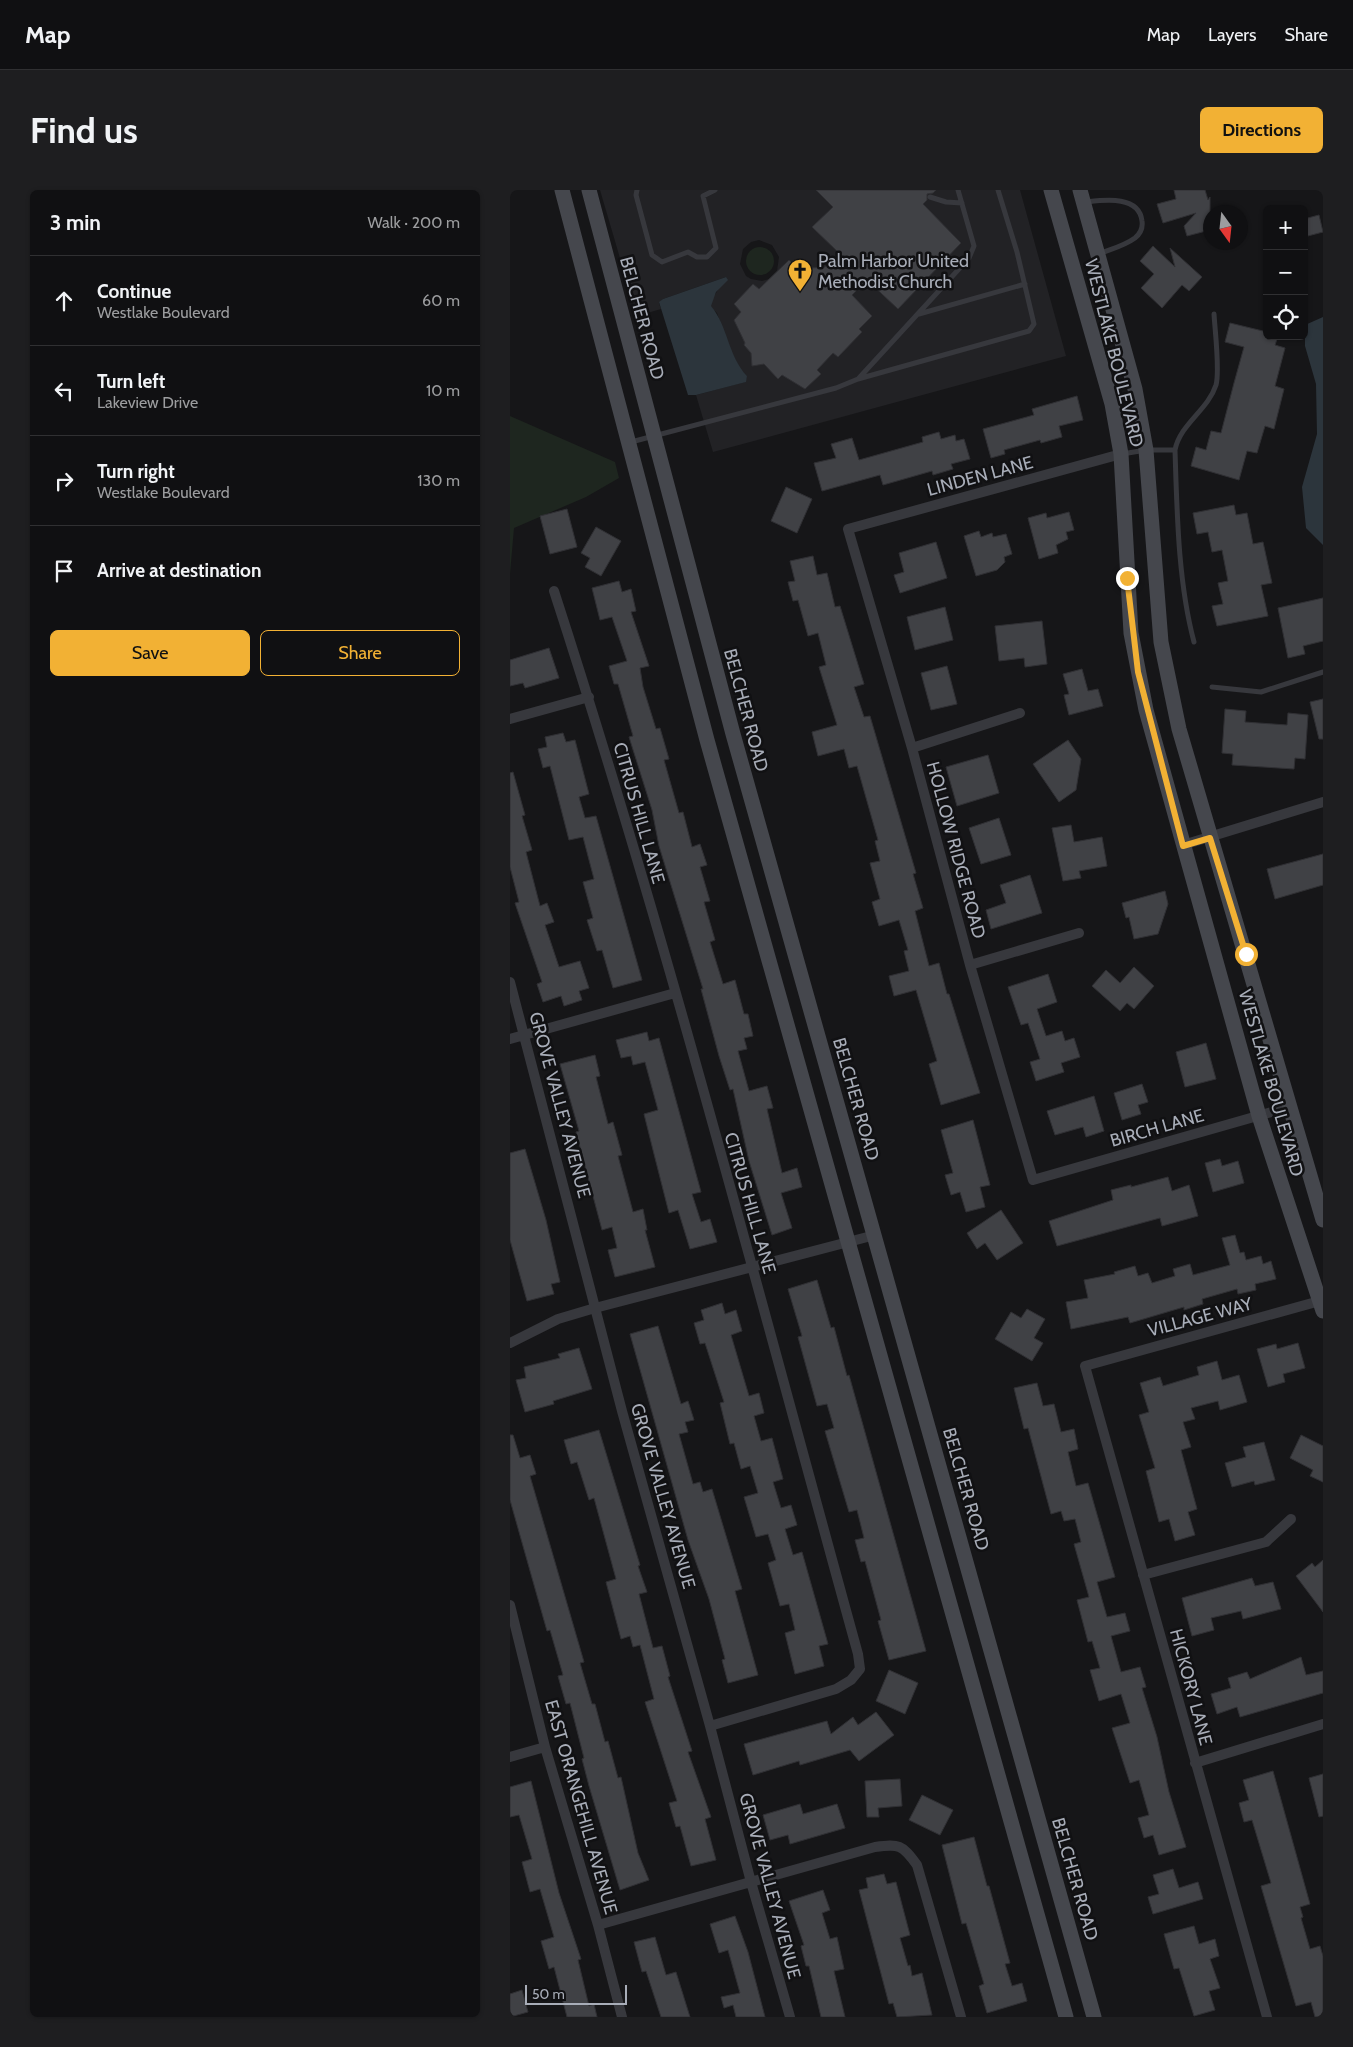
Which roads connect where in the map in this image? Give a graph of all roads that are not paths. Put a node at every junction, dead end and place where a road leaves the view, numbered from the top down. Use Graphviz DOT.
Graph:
graph roads {
  1 [pos="562,190"];
  2 [pos="589,190"];
  3 [pos="637,190"];
  4 [pos="715,190"];
  5 [pos="958,190"];
  6 [pos="998,190"];
  7 [pos="1051,190"];
  8 [pos="1081,196"];
  9 [pos="930,197"];
  10 [pos="962,203"];
  11 [pos="1092,234"];
  12 [pos="1066,241"];
  13 [pos="1098,254"];
  14 [pos="1025,284"];
  15 [pos="918,314"];
  16 [pos="1214,314"];
  17 [pos="858,379"];
  18 [pos="654,437"];
  19 [pos="628,443"];
  20 [pos="1146,450"];
  21 [pos="1175,450"];
  22 [pos="1121,454"];
  23 [pos="848,529"];
  24 [pos="554,591"];
  25 [pos="1194,642"];
  26 [pos="1323,672"];
  27 [pos="1212,687"];
  28 [pos="589,697"];
  29 [pos="1020,714"];
  30 [pos="510,719"];
  31 [pos="912,748"];
  32 [pos="1323,802"];
  33 [pos="1210,838"];
  34 [pos="1183,846"];
  35 [pos="1079,933"];
  36 [pos="970,965"];
  37 [pos="510,982"];
  38 [pos="675,993"];
  39 [pos="525,1035"];
  40 [pos="510,1039"];
  41 [pos="1290,1107"];
  42 [pos="1259,1116"];
  43 [pos="1033,1180"];
  44 [pos="1323,1220"];
  45 [pos="875,1234"];
  46 [pos="849,1241"];
  47 [pos="751,1268"];
  48 [pos="1321,1304"];
  49 [pos="595,1308"];
  50 [pos="510,1343"];
  51 [pos="1085,1366"];
  52 [pos="1291,1519"];
  53 [pos="1143,1575"];
  54 [pos="510,1605"];
  55 [pos="1323,1724"];
  56 [pos="710,1726"];
  57 [pos="545,1747"];
  58 [pos="510,1757"];
  59 [pos="1195,1763"];
  60 [pos="751,1882"];
  61 [pos="598,1925"];
  62 [pos="622,2017"];
  63 [pos="790,2017"];
  64 [pos="961,2017"];
  65 [pos="1066,2017"];
  66 [pos="1094,2017"];
  67 [pos="1266,2017"];
  1 -- 19 [label="main road"];
  2 -- 18 [label="main road, BELCHER ROAD"];
  3 -- 4 [label="lane"];
  5 -- 10 [label="lane"];
  6 -- 14 [label="lane"];
  7 -- 12 [label="main road, WESTLAKE BOULEVARD"];
  8 -- 11 [label="main road, WESTLAKE BOULEVARD"];
  8 -- 13 [label="lane"];
  9 -- 10 [label="lane"];
  10 -- 15 [label="lane"];
  11 -- 12 [label="main road"];
  11 -- 13 [label="main road, WESTLAKE BOULEVARD"];
  12 -- 22 [label="main road, WESTLAKE BOULEVARD"];
  13 -- 20 [label="main road, WESTLAKE BOULEVARD"];
  14 -- 15 [label="lane"];
  14 -- 17 [label="lane"];
  15 -- 17 [label="lane"];
  16 -- 21 [label="lane"];
  17 -- 18 [label="lane"];
  18 -- 19 [label="lane"];
  18 -- 45 [label="main road, BELCHER ROAD"];
  19 -- 46 [label="main road"];
  20 -- 21 [label="lane"];
  20 -- 22 [label="lane"];
  20 -- 33 [label="main road, WESTLAKE BOULEVARD"];
  21 -- 25 [label="lane"];
  22 -- 23 [label="street, LINDEN LANE"];
  22 -- 34 [label="main road, WESTLAKE BOULEVARD"];
  23 -- 31 [label="street, HOLLOW RIDGE ROAD"];
  24 -- 28 [label="street, CITRUS HILL LANE"];
  26 -- 27 [label="lane"];
  28 -- 30 [label="street"];
  28 -- 38 [label="street, CITRUS HILL LANE"];
  29 -- 31 [label="street"];
  31 -- 36 [label="street, HOLLOW RIDGE ROAD"];
  32 -- 33 [label="street"];
  33 -- 34 [label="street"];
  33 -- 41 [label="main road, WESTLAKE BOULEVARD"];
  34 -- 42 [label="main road, WESTLAKE BOULEVARD"];
  35 -- 36 [label="street"];
  36 -- 43 [label="street, HOLLOW RIDGE ROAD"];
  37 -- 39 [label="street, GROVE VALLEY AVENUE"];
  38 -- 39 [label="street"];
  38 -- 47 [label="street, CITRUS HILL LANE"];
  39 -- 40 [label="street"];
  39 -- 49 [label="street, GROVE VALLEY AVENUE"];
  41 -- 42 [label="street, BIRCH LANE"];
  41 -- 44 [label="main road, WESTLAKE BOULEVARD"];
  42 -- 43 [label="street, BIRCH LANE"];
  42 -- 48 [label="main road, WESTLAKE BOULEVARD"];
  45 -- 46 [label="street"];
  45 -- 66 [label="main road, BELCHER ROAD"];
  46 -- 47 [label="street"];
  46 -- 65 [label="main road"];
  47 -- 49 [label="street"];
  47 -- 56 [label="street, CITRUS HILL LANE"];
  48 -- 51 [label="street, VILLAGE WAY"];
  49 -- 50 [label="street"];
  49 -- 56 [label="street, GROVE VALLEY AVENUE"];
  51 -- 53 [label="street, HICKORY LANE"];
  52 -- 53 [label="street"];
  53 -- 59 [label="street, HICKORY LANE"];
  54 -- 57 [label="street, EAST ORANGEHILL AVENUE"];
  55 -- 59 [label="street"];
  56 -- 60 [label="street, GROVE VALLEY AVENUE"];
  57 -- 58 [label="street"];
  57 -- 61 [label="street, EAST ORANGEHILL AVENUE"];
  59 -- 67 [label="street, HICKORY LANE"];
  60 -- 61 [label="street"];
  60 -- 63 [label="street, GROVE VALLEY AVENUE"];
  60 -- 64 [label="street"];
  61 -- 62 [label="street, EAST ORANGEHILL AVENUE"];
}
